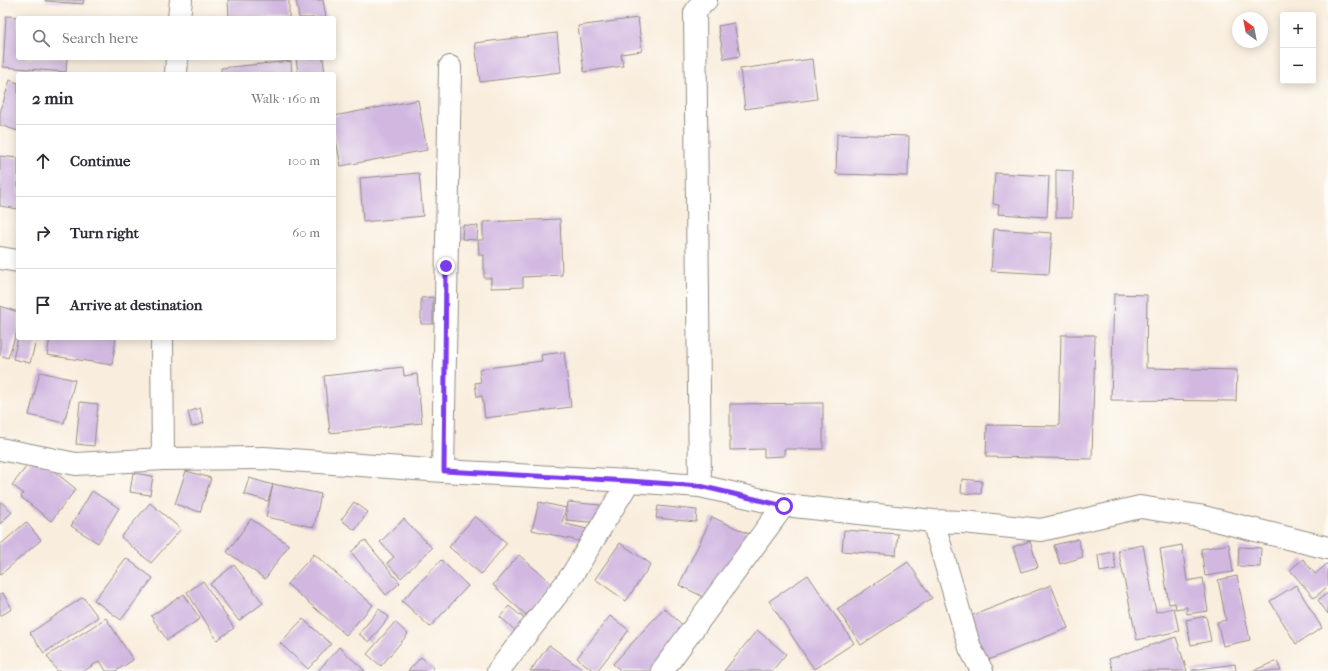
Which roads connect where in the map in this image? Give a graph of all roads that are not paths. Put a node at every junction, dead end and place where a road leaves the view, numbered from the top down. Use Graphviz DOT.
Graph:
graph roads {
  1 [pos="180,0"];
  2 [pos="706,0"];
  3 [pos="179,16"];
  4 [pos="177,60"];
  5 [pos="450,67"];
  6 [pos="176,72"];
  7 [pos="0,258"];
  8 [pos="16,261"];
  9 [pos="162,340"];
  10 [pos="0,449"];
  11 [pos="163,459"];
  12 [pos="444,471"];
  13 [pos="629,481"];
  14 [pos="700,486"];
  15 [pos="784,506"];
  16 [pos="933,522"];
  17 [pos="1328,548"];
  18 [pos="498,671"];
  19 [pos="662,671"];
  20 [pos="982,671"];
  1 -- 3 [label="street"];
  2 -- 14 [label="street"];
  4 -- 6 [label="street"];
  5 -- 12 [label="street"];
  7 -- 8 [label="street"];
  9 -- 11 [label="street"];
  10 -- 11 [label="street"];
  11 -- 12 [label="street"];
  12 -- 13 [label="street"];
  13 -- 14 [label="street"];
  13 -- 18 [label="street"];
  14 -- 15 [label="street"];
  15 -- 16 [label="street"];
  15 -- 19 [label="street"];
  16 -- 17 [label="street"];
  16 -- 20 [label="street"];
}
